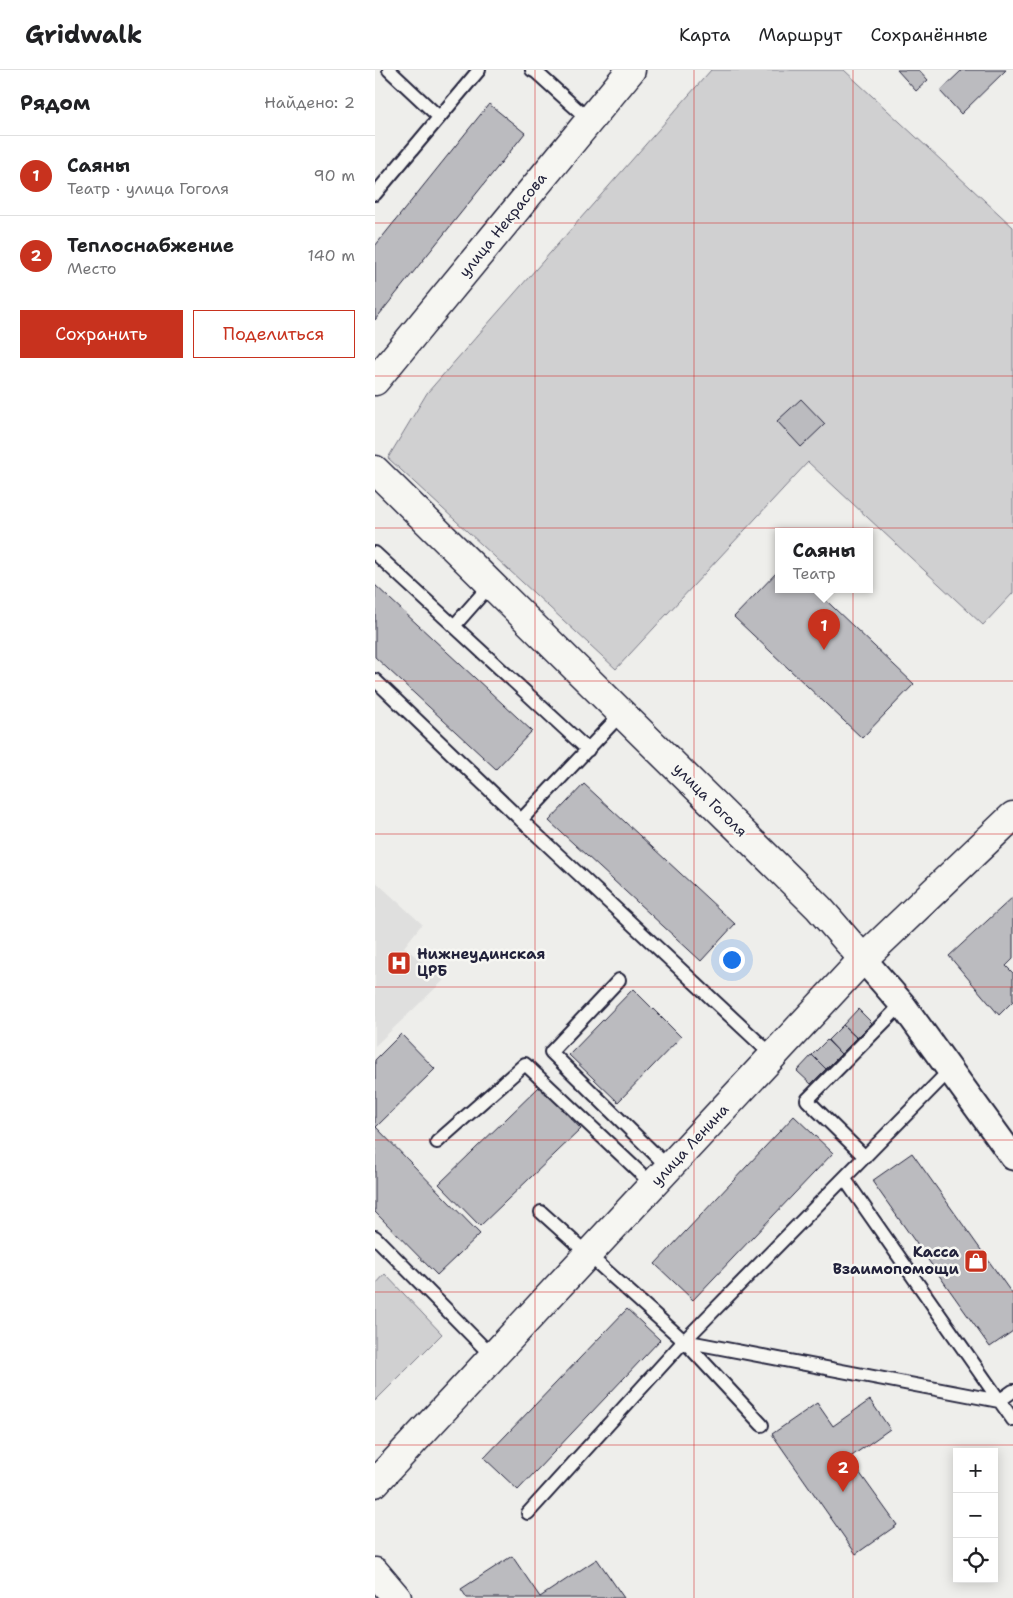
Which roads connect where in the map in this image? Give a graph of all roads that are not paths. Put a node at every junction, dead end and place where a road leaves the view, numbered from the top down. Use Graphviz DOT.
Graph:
graph roads {
  1 [pos="389,70"];
  2 [pos="479,70"];
  3 [pos="532,70"];
  4 [pos="631,70"];
  5 [pos="439,117"];
  6 [pos="589,120"];
  7 [pos="375,194"];
  8 [pos="375,380"];
  9 [pos="375,470"];
  10 [pos="375,552"];
  11 [pos="491,584"];
  12 [pos="454,626"];
  13 [pos="375,680"];
  14 [pos="622,713"];
  15 [pos="588,750"];
  16 [pos="1013,816"];
  17 [pos="521,820"];
  18 [pos="863,959"];
  19 [pos="619,980"];
  20 [pos="902,1004"];
  21 [pos="773,1056"];
  22 [pos="950,1070"];
  23 [pos="437,1142"];
  24 [pos="865,1156"];
  25 [pos="1013,1157"];
  26 [pos="661,1176"];
  27 [pos="844,1178"];
  28 [pos="541,1212"];
  29 [pos="375,1237"];
  30 [pos="589,1254"];
  31 [pos="685,1341"];
  32 [pos="493,1357"];
  33 [pos="1013,1391"];
  34 [pos="999,1401"];
  35 [pos="1013,1420"];
  36 [pos="762,1425"];
  37 [pos="375,1483"];
  38 [pos="527,1513"];
  39 [pos="375,1572"];
  40 [pos="397,1598"];
  1 -- 5 [label="lane"];
  2 -- 5 [label="lane"];
  3 -- 6 [label="lane"];
  4 -- 6 [label="street, улица Некрасова"];
  5 -- 7 [label="lane"];
  6 -- 8 [label="street, улица Некрасова"];
  9 -- 11 [label="street, улица Гоголя"];
  10 -- 12 [label="lane"];
  11 -- 12 [label="lane"];
  11 -- 14 [label="street, улица Гоголя"];
  12 -- 15 [label="lane"];
  13 -- 17 [label="lane"];
  14 -- 15 [label="lane"];
  14 -- 18 [label="street, улица Гоголя"];
  15 -- 17 [label="lane"];
  16 -- 18 [label="street, улица Ленина"];
  17 -- 21 [label="lane"];
  18 -- 20 [label="street, улица Гоголя"];
  18 -- 21 [label="street, улица Ленина"];
  19 -- 26 [label="lane"];
  20 -- 22 [label="street, улица Гоголя"];
  20 -- 24 [label="lane"];
  21 -- 26 [label="street, улица Ленина"];
  22 -- 24 [label="lane"];
  22 -- 25 [label="street, улица Гоголя"];
  23 -- 26 [label="lane"];
  24 -- 27 [label="lane"];
  26 -- 30 [label="street, улица Ленина"];
  27 -- 31 [label="lane"];
  27 -- 34 [label="lane"];
  28 -- 30 [label="lane"];
  29 -- 32 [label="lane"];
  30 -- 31 [label="lane"];
  30 -- 32 [label="street, улица Ленина"];
  31 -- 34 [label="lane"];
  31 -- 36 [label="lane"];
  31 -- 38 [label="lane"];
  32 -- 37 [label="street, улица Ленина"];
  33 -- 34 [label="lane"];
  34 -- 35 [label="lane"];
  39 -- 40 [label="street"];
}
